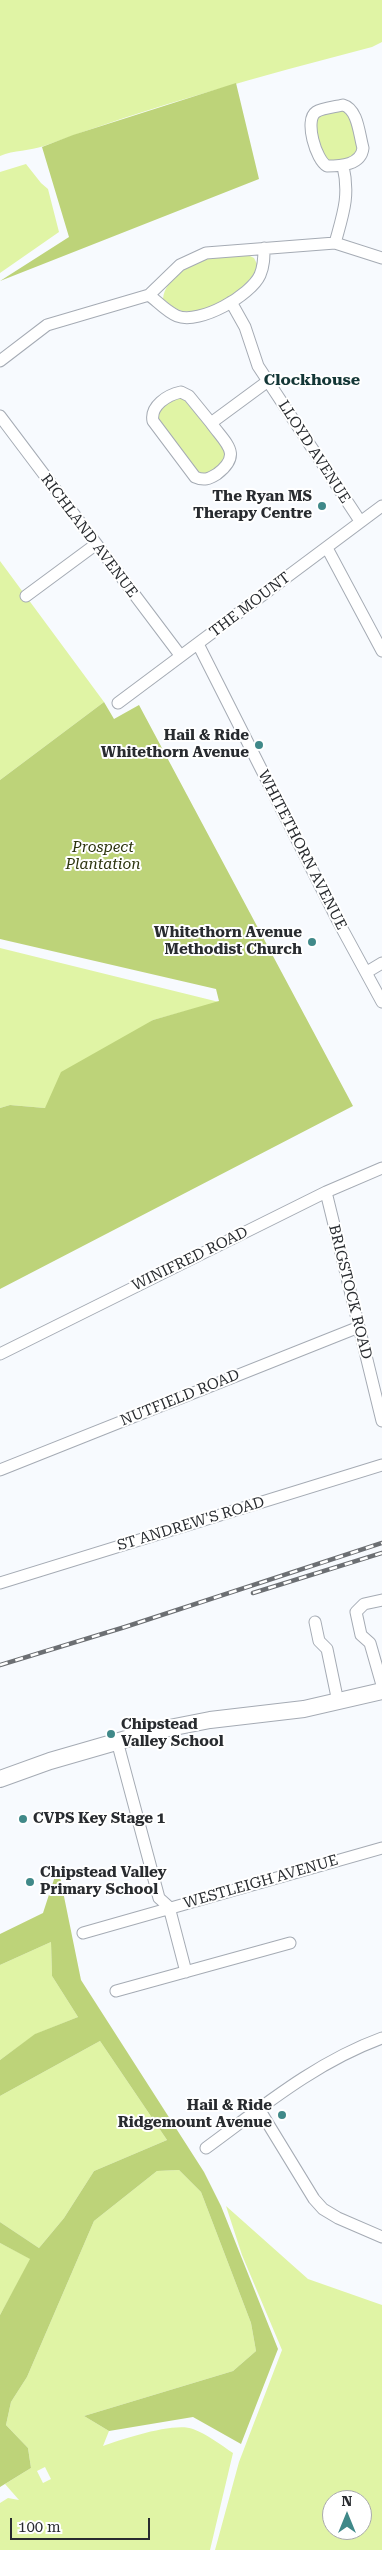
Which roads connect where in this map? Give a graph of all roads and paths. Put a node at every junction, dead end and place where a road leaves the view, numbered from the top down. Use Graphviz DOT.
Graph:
graph roads {
  1 [pos="343,166"];
  2 [pos="335,243"];
  3 [pos="264,248"];
  4 [pos="382,258"];
  5 [pos="149,295"];
  6 [pos="231,302"];
  7 [pos="0,361"];
  8 [pos="268,381"];
  9 [pos="0,416"];
  10 [pos="211,422"];
  11 [pos="382,506"];
  12 [pos="360,521"];
  13 [pos="94,544"];
  14 [pos="327,548"];
  15 [pos="26,596"];
  16 [pos="198,644"];
  17 [pos="382,651"];
  18 [pos="180,656"];
  19 [pos="118,703"];
  20 [pos="382,963"];
  21 [pos="366,972"];
  22 [pos="382,1002"];
  23 [pos="382,1168"];
  24 [pos="326,1192"];
  25 [pos="359,1327"];
  26 [pos="0,1354"];
  27 [pos="382,1421"];
  28 [pos="382,1465"];
  29 [pos="0,1470"];
  30 [pos="0,1583"];
  31 [pos="382,1600"];
  32 [pos="315,1622"];
  33 [pos="382,1685"];
  34 [pos="382,1691"];
  35 [pos="338,1702"];
  36 [pos="117,1741"];
  37 [pos="0,1779"];
  38 [pos="382,1848"];
  39 [pos="169,1908"];
  40 [pos="83,1933"];
  41 [pos="290,1943"];
  42 [pos="186,1972"];
  43 [pos="116,1991"];
  44 [pos="382,2038"];
  45 [pos="260,2109"];
  46 [pos="206,2148"];
  47 [pos="382,2237"];
  1 -- 1 [label="street"];
  1 -- 2 [label="street"];
  2 -- 3 [label="street"];
  2 -- 4 [label="street"];
  3 -- 5 [label="street"];
  3 -- 6 [label="street"];
  5 -- 6 [label="street"];
  5 -- 7 [label="street"];
  6 -- 8 [label="street, LLOYD AVENUE"];
  8 -- 10 [label="street"];
  8 -- 12 [label="street, LLOYD AVENUE"];
  9 -- 13 [label="street, RICHLAND AVENUE"];
  10 -- 10 [label="street"];
  11 -- 12 [label="street, THE MOUNT"];
  12 -- 14 [label="street, THE MOUNT"];
  13 -- 15 [label="street"];
  13 -- 18 [label="street, RICHLAND AVENUE"];
  14 -- 16 [label="street, THE MOUNT"];
  14 -- 17 [label="street"];
  16 -- 18 [label="street, THE MOUNT"];
  16 -- 21 [label="street, WHITETHORN AVENUE"];
  18 -- 19 [label="street, THE MOUNT"];
  20 -- 21 [label="street"];
  21 -- 22 [label="street, WHITETHORN AVENUE"];
  23 -- 24 [label="street, WINIFRED ROAD"];
  24 -- 25 [label="street, BRIGSTOCK ROAD"];
  24 -- 26 [label="street, WINIFRED ROAD"];
  25 -- 27 [label="street, BRIGSTOCK ROAD"];
  25 -- 29 [label="street, NUTFIELD ROAD"];
  28 -- 30 [label="street, ST ANDREW'S ROAD"];
  31 -- 33 [label="street"];
  32 -- 35 [label="street"];
  34 -- 35 [label="main road"];
  35 -- 36 [label="main road"];
  36 -- 37 [label="main road"];
  36 -- 39 [label="street"];
  38 -- 39 [label="street, WESTLEIGH AVENUE"];
  39 -- 40 [label="street, WESTLEIGH AVENUE"];
  39 -- 42 [label="street"];
  41 -- 42 [label="street"];
  42 -- 43 [label="street"];
  44 -- 45 [label="street"];
  45 -- 46 [label="street"];
  45 -- 47 [label="street"];
}
